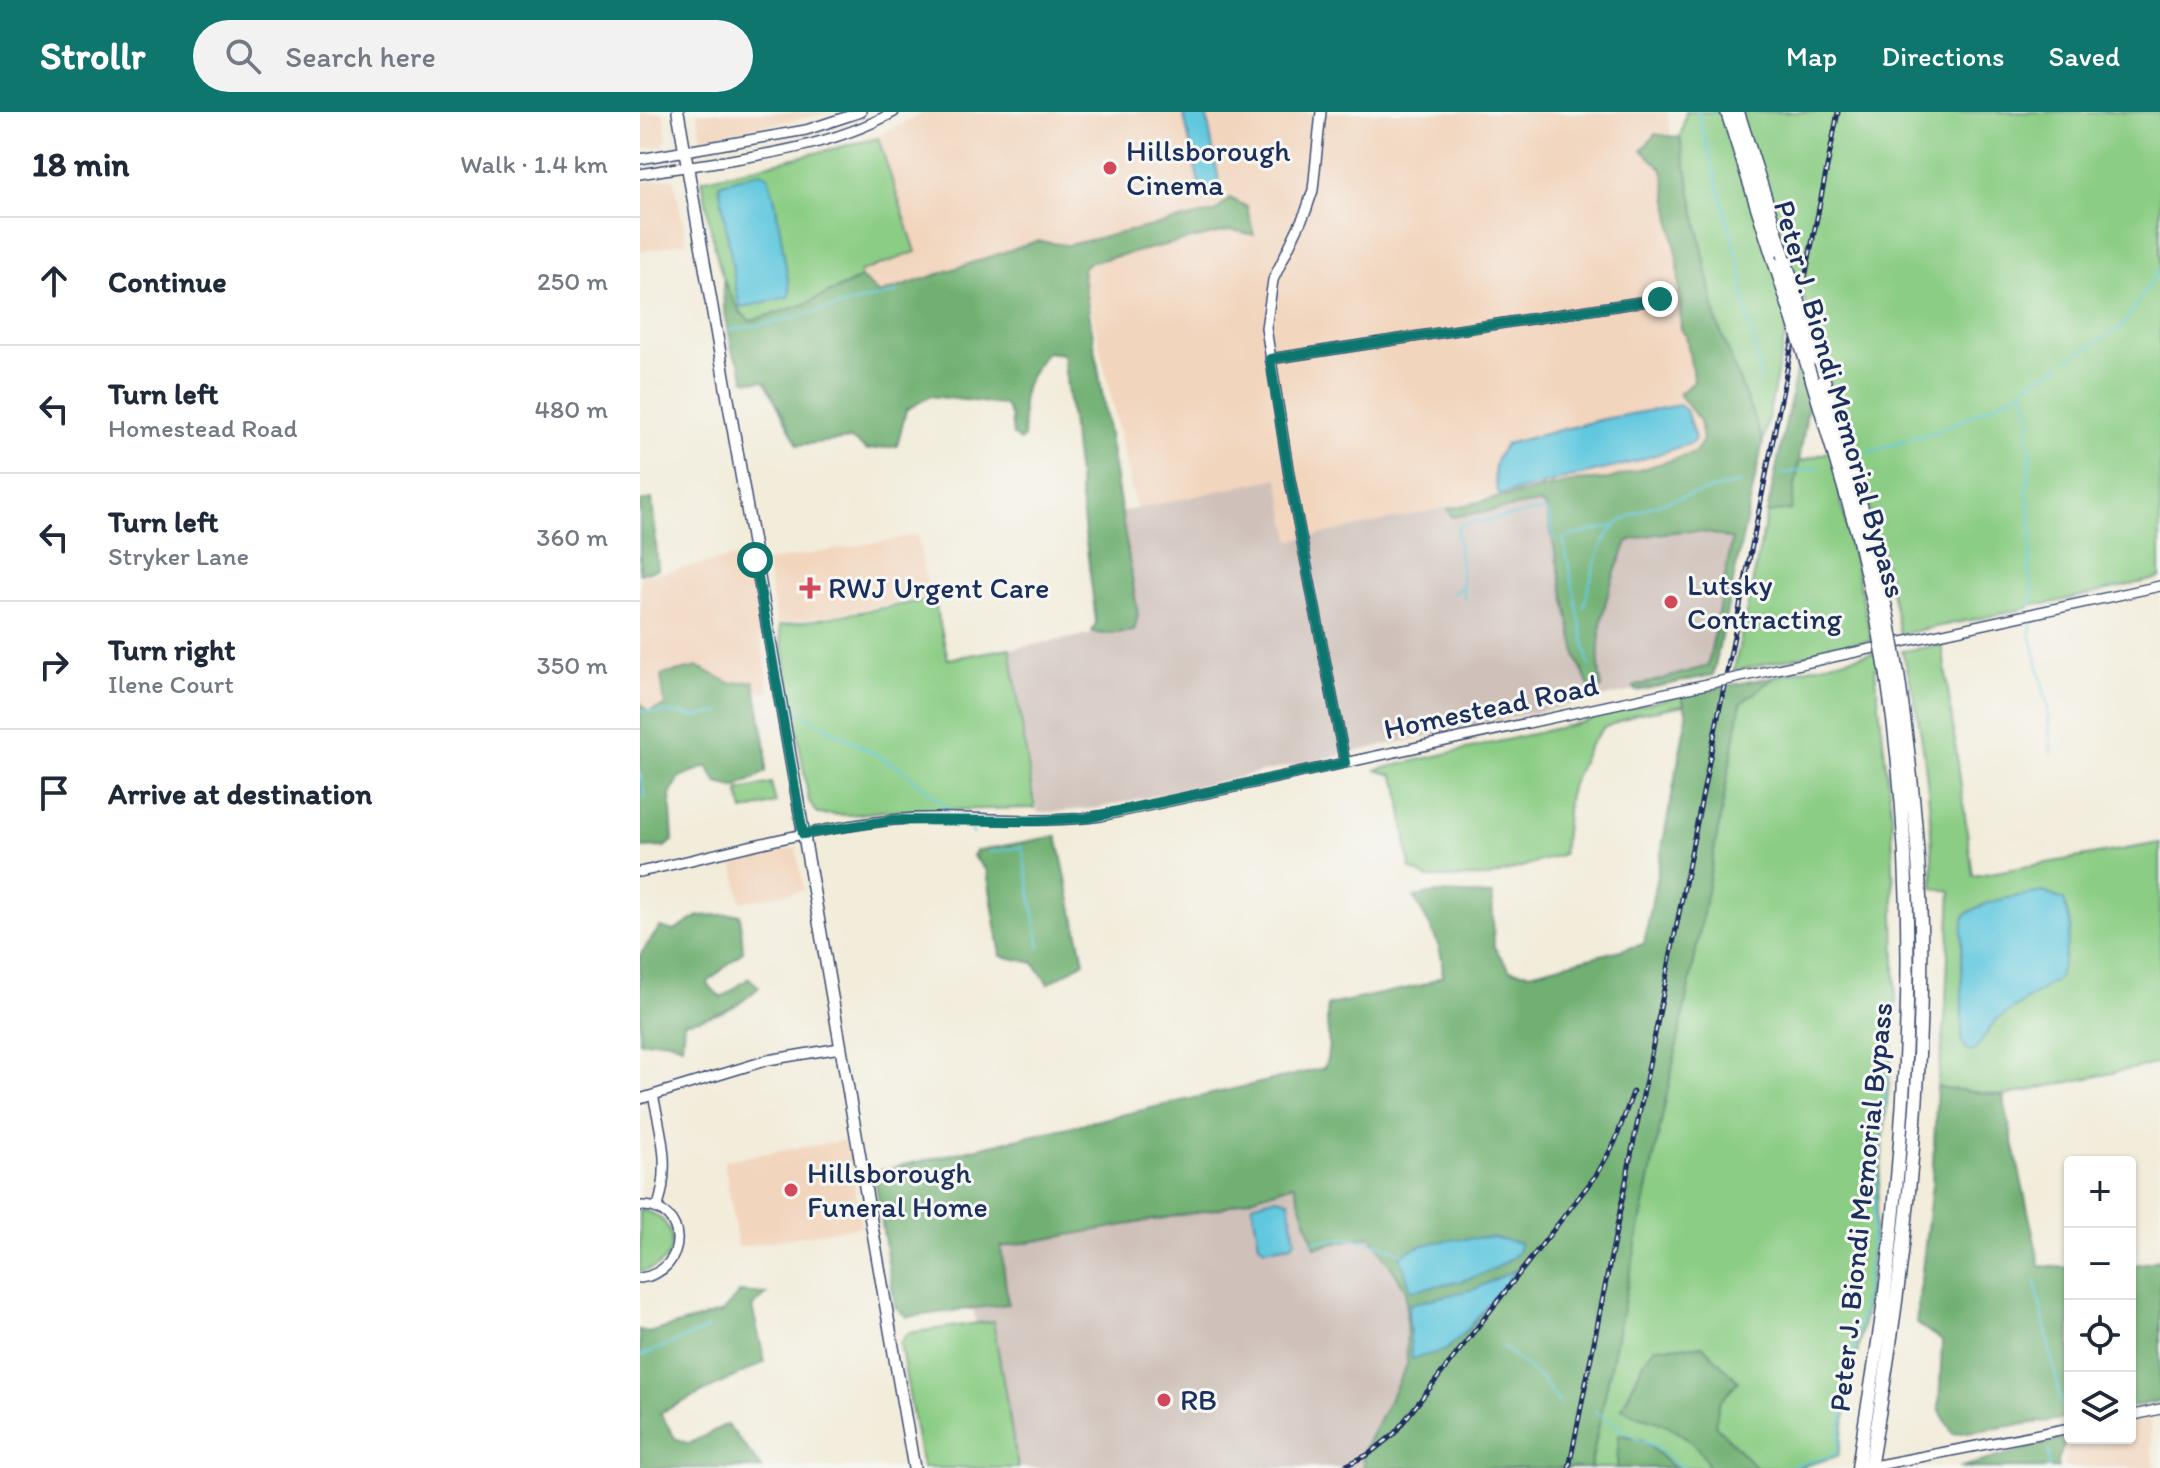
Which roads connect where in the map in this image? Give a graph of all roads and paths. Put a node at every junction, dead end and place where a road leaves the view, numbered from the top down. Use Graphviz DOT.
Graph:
graph roads {
  1 [pos="678,112"];
  2 [pos="861,112"];
  3 [pos="894,112"];
  4 [pos="1321,112"];
  5 [pos="1727,112"];
  6 [pos="1738,112"];
  7 [pos="842,116"];
  8 [pos="846,134"];
  9 [pos="685,151"];
  10 [pos="640,159"];
  11 [pos="688,166"];
  12 [pos="640,174"];
  13 [pos="1779,258"];
  14 [pos="1660,299"];
  15 [pos="1270,359"];
  16 [pos="2160,586"];
  17 [pos="1882,618"];
  18 [pos="1345,763"];
  19 [pos="803,834"];
  20 [pos="640,872"];
  21 [pos="840,1048"];
  22 [pos="653,1095"];
  23 [pos="640,1099"];
  24 [pos="640,1206"];
  25 [pos="657,1209"];
  26 [pos="640,1278"];
  27 [pos="2160,1409"];
  28 [pos="2136,1415"];
  29 [pos="2064,1429"];
  30 [pos="914,1468"];
  31 [pos="1866,1468"];
  1 -- 9 [label="main road"];
  2 -- 7 [label="street"];
  3 -- 8 [label="street"];
  4 -- 15 [label="street"];
  5 -- 13 [label="highway, Peter J. Biondi Memorial Bypass"];
  6 -- 13 [label="highway, Peter J. Biondi Memorial Bypass"];
  7 -- 8 [label="street"];
  7 -- 9 [label="street"];
  8 -- 11 [label="street"];
  9 -- 10 [label="street"];
  9 -- 11 [label="main road"];
  11 -- 12 [label="street"];
  11 -- 19 [label="main road"];
  13 -- 17 [label="highway, Peter J. Biondi Memorial Bypass, bridge"];
  13 -- 17 [label="highway, Peter J. Biondi Memorial Bypass, bridge"];
  14 -- 15 [label="street"];
  15 -- 18 [label="street"];
  16 -- 18 [label="street, Homestead Road, bridge"];
  17 -- 31 [label="highway, Peter J. Biondi Memorial Bypass, bridge"];
  18 -- 19 [label="street, Homestead Road"];
  19 -- 20 [label="street, Homestead Road"];
  19 -- 21 [label="main road"];
  21 -- 22 [label="street"];
  21 -- 30 [label="main road"];
  22 -- 23 [label="street"];
  22 -- 25 [label="street"];
  24 -- 25 [label="street"];
  25 -- 26 [label="street"];
  27 -- 28 [label="street"];
  29 -- 31 [label="street"];
}
